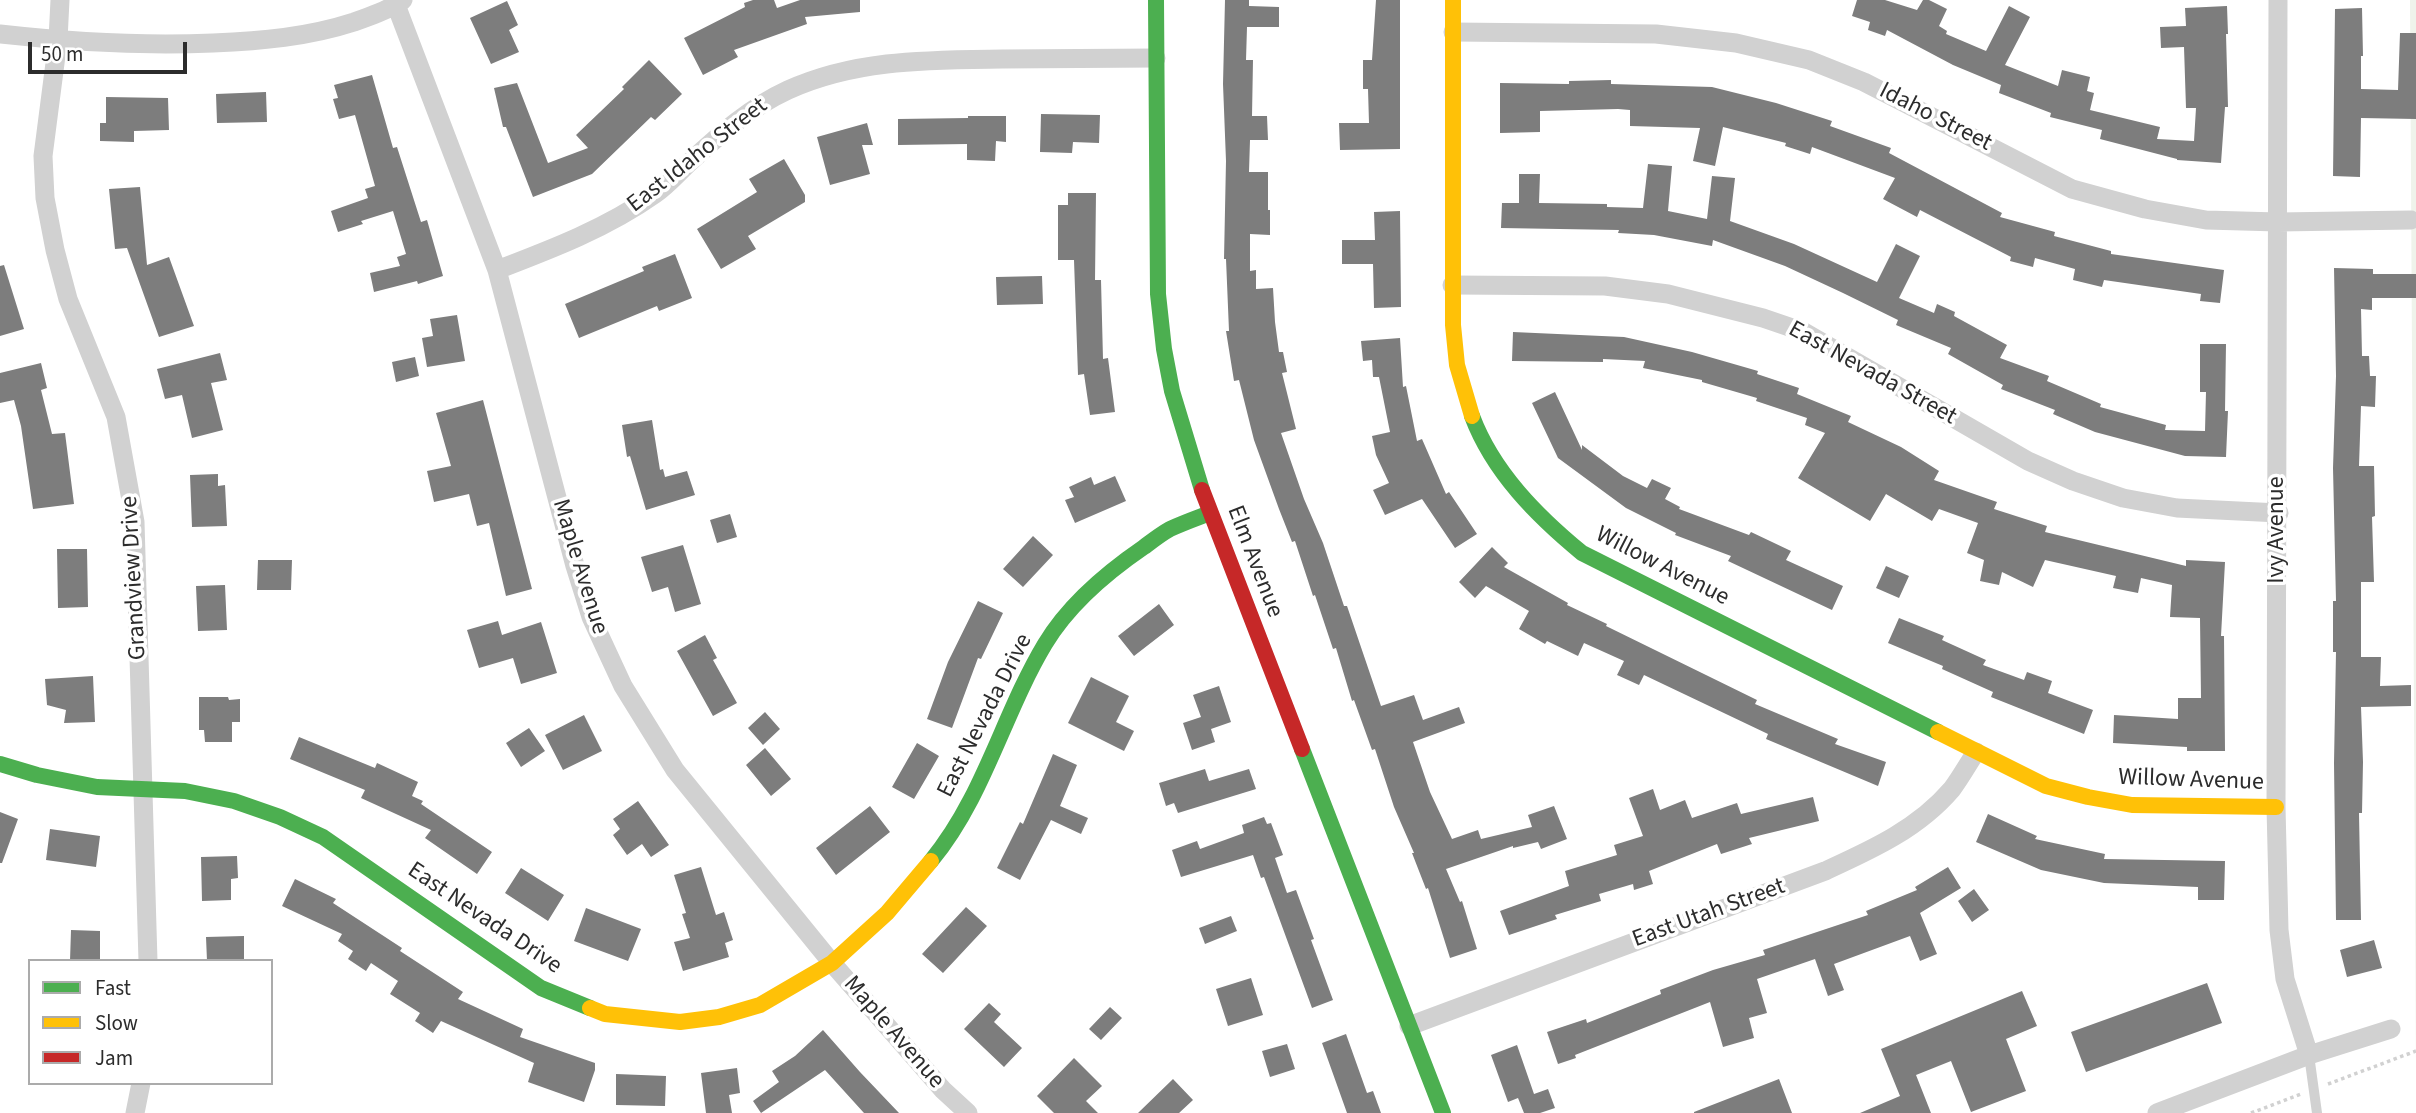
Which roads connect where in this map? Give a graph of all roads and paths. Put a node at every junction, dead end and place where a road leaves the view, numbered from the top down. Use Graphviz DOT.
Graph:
graph roads {
  1 [pos="60,0"];
  2 [pos="1156,0"];
  3 [pos="1453,0"];
  4 [pos="2278,0"];
  5 [pos="399,2"];
  6 [pos="1453,32"];
  7 [pos="0,34"];
  8 [pos="58,40"];
  9 [pos="1156,58"];
  10 [pos="2412,220"];
  11 [pos="2278,222"];
  12 [pos="497,270"];
  13 [pos="1452,285"];
  14 [pos="1209,513"];
  15 [pos="2279,513"];
  16 [pos="1976,752"];
  17 [pos="0,764"];
  18 [pos="142,789"];
  19 [pos="2276,807"];
  20 [pos="148,959"];
  21 [pos="832,963"];
  22 [pos="1409,1026"];
  23 [pos="2391,1029"];
  24 [pos="2416,1051"];
  25 [pos="2309,1055"];
  26 [pos="141,1085"];
  27 [pos="2314,1089"];
  28 [pos="135,1113"];
  29 [pos="968,1113"];
  30 [pos="1443,1113"];
  31 [pos="2157,1113"];
  32 [pos="2251,1113"];
  33 [pos="2318,1113"];
  1 -- 8 [label="street, Grandview Drive"];
  2 -- 9 [label="street, Elm Avenue"];
  3 -- 6 [label="street, Willow Avenue"];
  4 -- 11 [label="street, Ivy Avenue"];
  5 -- 8 [label="street"];
  5 -- 12 [label="street, Maple Avenue"];
  6 -- 11 [label="street, Idaho Street"];
  6 -- 13 [label="street, Willow Avenue"];
  7 -- 8 [label="street"];
  8 -- 18 [label="street, Grandview Drive"];
  9 -- 12 [label="street, East Idaho Street"];
  9 -- 14 [label="street, Elm Avenue"];
  10 -- 11 [label="street, Idaho Street"];
  11 -- 15 [label="street, Ivy Avenue"];
  12 -- 21 [label="street, Maple Avenue"];
  13 -- 15 [label="street, East Nevada Street"];
  13 -- 16 [label="street, Willow Avenue"];
  14 -- 21 [label="street, East Nevada Drive"];
  14 -- 22 [label="street, Elm Avenue"];
  15 -- 19 [label="street, Ivy Avenue"];
  16 -- 19 [label="street, Willow Avenue"];
  16 -- 22 [label="street, East Utah Street"];
  17 -- 18 [label="street, East Nevada Drive"];
  18 -- 20 [label="street, Grandview Drive"];
  18 -- 21 [label="street, East Nevada Drive"];
  19 -- 25 [label="street, Ivy Avenue"];
  21 -- 29 [label="street, Maple Avenue"];
  22 -- 30 [label="street, Elm Avenue"];
  23 -- 25 [label="street"];
  24 -- 27 [label="path"];
  25 -- 27 [label="lane"];
  25 -- 31 [label="street"];
  26 -- 28 [label="street"];
  27 -- 32 [label="path"];
  27 -- 33 [label="lane"];
}
